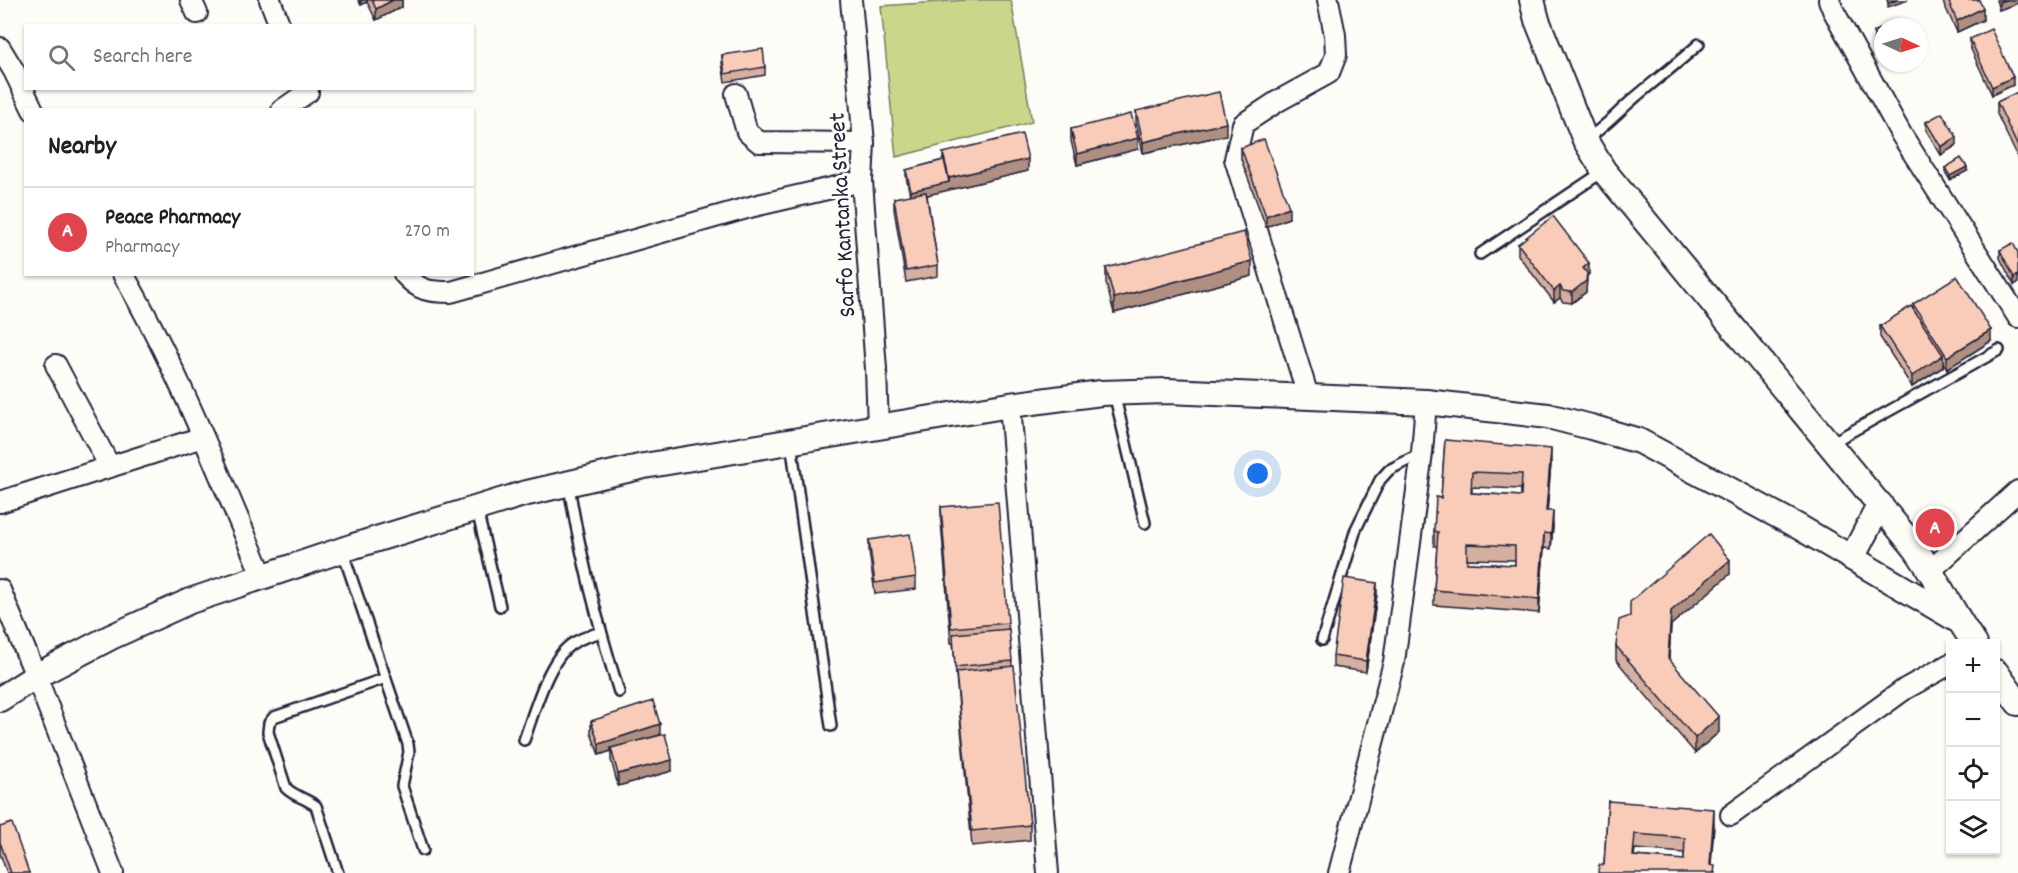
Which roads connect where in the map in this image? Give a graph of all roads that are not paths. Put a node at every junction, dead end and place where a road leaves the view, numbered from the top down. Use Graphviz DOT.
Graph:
graph roads {
  1 [pos="270,0"];
  2 [pos="851,0"];
  3 [pos="1328,0"];
  4 [pos="1532,0"];
  5 [pos="1829,0"];
  6 [pos="279,24"];
  7 [pos="1699,44"];
  8 [pos="0,48"];
  9 [pos="736,94"];
  10 [pos="310,97"];
  11 [pos="32,108"];
  12 [pos="286,108"];
  13 [pos="1585,140"];
  14 [pos="864,143"];
  15 [pos="1604,171"];
  16 [pos="862,181"];
  17 [pos="1480,254"];
  18 [pos="124,276"];
  19 [pos="406,276"];
  20 [pos="2018,317"];
  21 [pos="1999,350"];
  22 [pos="56,365"];
  23 [pos="1114,393"];
  24 [pos="1308,396"];
  25 [pos="1426,402"];
  26 [pos="1010,405"];
  27 [pos="878,428"];
  28 [pos="203,437"];
  29 [pos="791,442"];
  30 [pos="1830,443"];
  31 [pos="1422,453"];
  32 [pos="110,467"];
  33 [pos="569,483"];
  34 [pos="2018,491"];
  35 [pos="0,502"];
  36 [pos="1880,504"];
  37 [pos="476,508"];
  38 [pos="1145,523"];
  39 [pos="342,550"];
  40 [pos="1852,558"];
  41 [pos="1931,570"];
  42 [pos="263,577"];
  43 [pos="0,590"];
  44 [pos="500,606"];
  45 [pos="1959,621"];
  46 [pos="601,632"];
  47 [pos="1972,639"];
  48 [pos="1322,640"];
  49 [pos="1946,666"];
  50 [pos="36,676"];
  51 [pos="386,678"];
  52 [pos="2000,679"];
  53 [pos="619,692"];
  54 [pos="0,699"];
  55 [pos="2018,703"];
  56 [pos="831,726"];
  57 [pos="524,740"];
  58 [pos="1731,815"];
  59 [pos="423,850"];
  60 [pos="113,873"];
  61 [pos="338,873"];
  62 [pos="1048,873"];
  63 [pos="1339,873"];
  1 -- 6 [label="street"];
  2 -- 14 [label="street, Sarfo Kantanka Street"];
  3 -- 24 [label="street"];
  4 -- 13 [label="street"];
  5 -- 20 [label="street"];
  7 -- 13 [label="lane"];
  8 -- 11 [label="street"];
  9 -- 14 [label="street"];
  10 -- 12 [label="street"];
  13 -- 15 [label="street"];
  14 -- 16 [label="street, Sarfo Kantanka Street"];
  15 -- 17 [label="lane"];
  15 -- 30 [label="street"];
  16 -- 19 [label="street"];
  16 -- 27 [label="street, Sarfo Kantanka Street"];
  18 -- 28 [label="street"];
  21 -- 30 [label="lane"];
  22 -- 32 [label="street"];
  23 -- 24 [label="street"];
  23 -- 26 [label="street"];
  23 -- 38 [label="lane"];
  24 -- 25 [label="street"];
  25 -- 31 [label="street"];
  25 -- 40 [label="street"];
  26 -- 27 [label="street"];
  26 -- 62 [label="street"];
  27 -- 29 [label="street"];
  28 -- 32 [label="street"];
  28 -- 42 [label="street"];
  29 -- 33 [label="street"];
  29 -- 56 [label="lane"];
  30 -- 36 [label="street"];
  31 -- 48 [label="lane"];
  31 -- 63 [label="street"];
  32 -- 35 [label="street"];
  33 -- 37 [label="street"];
  33 -- 46 [label="lane"];
  34 -- 41 [label="street"];
  36 -- 40 [label="street"];
  36 -- 41 [label="street"];
  37 -- 39 [label="street"];
  37 -- 44 [label="lane"];
  39 -- 42 [label="street"];
  39 -- 51 [label="lane"];
  40 -- 45 [label="street"];
  41 -- 45 [label="street"];
  42 -- 50 [label="street"];
  43 -- 50 [label="street"];
  45 -- 47 [label="street"];
  46 -- 53 [label="lane"];
  46 -- 57 [label="lane"];
  49 -- 58 [label="street"];
  50 -- 54 [label="street"];
  50 -- 60 [label="street"];
  51 -- 59 [label="lane"];
  51 -- 61 [label="lane"];
  52 -- 55 [label="street"];
}
